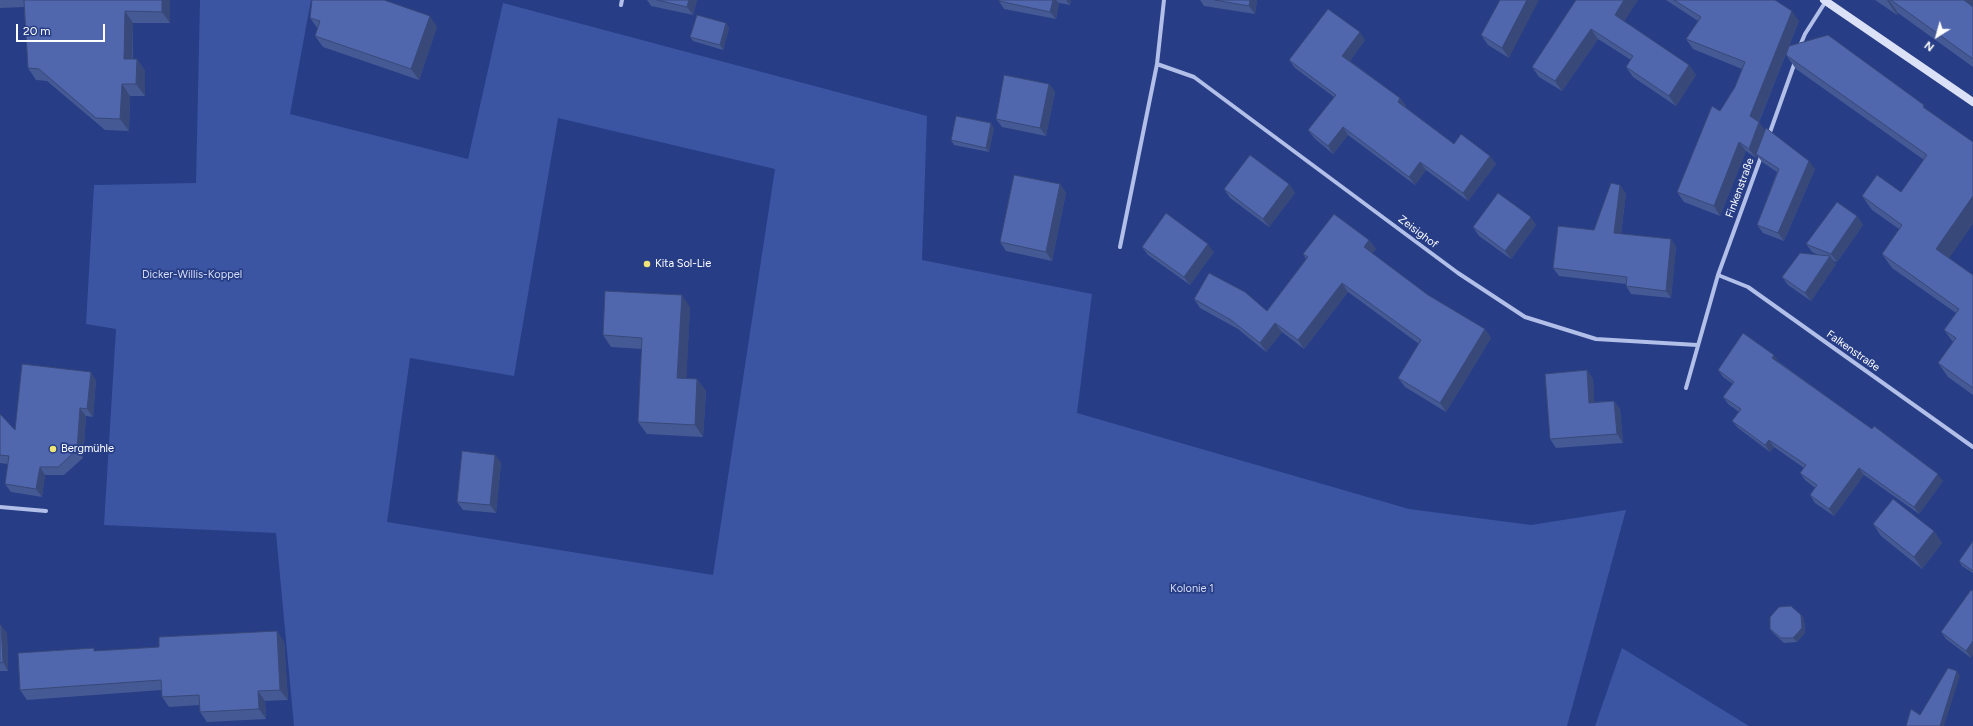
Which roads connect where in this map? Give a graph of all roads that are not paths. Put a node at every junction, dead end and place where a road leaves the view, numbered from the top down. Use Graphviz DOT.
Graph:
graph roads {
  1 [pos="1164,0"];
  2 [pos="1825,1"];
  3 [pos="1157,64"];
  4 [pos="1973,102"];
  5 [pos="1766,144"];
  6 [pos="1763,151"];
  7 [pos="1120,247"];
  8 [pos="1718,275"];
  9 [pos="1697,345"];
  10 [pos="1686,388"];
  11 [pos="1973,447"];
  12 [pos="0,507"];
  13 [pos="46,511"];
  1 -- 3 [label="street"];
  2 -- 4 [label="main road"];
  2 -- 5 [label="street"];
  3 -- 7 [label="street"];
  3 -- 9 [label="street, Zeisighof"];
  6 -- 8 [label="street, Finkenstraße"];
  8 -- 9 [label="street, Finkenstraße"];
  8 -- 11 [label="street, Falkenstraße"];
  9 -- 10 [label="street, Finkenstraße"];
  12 -- 13 [label="street"];
}
